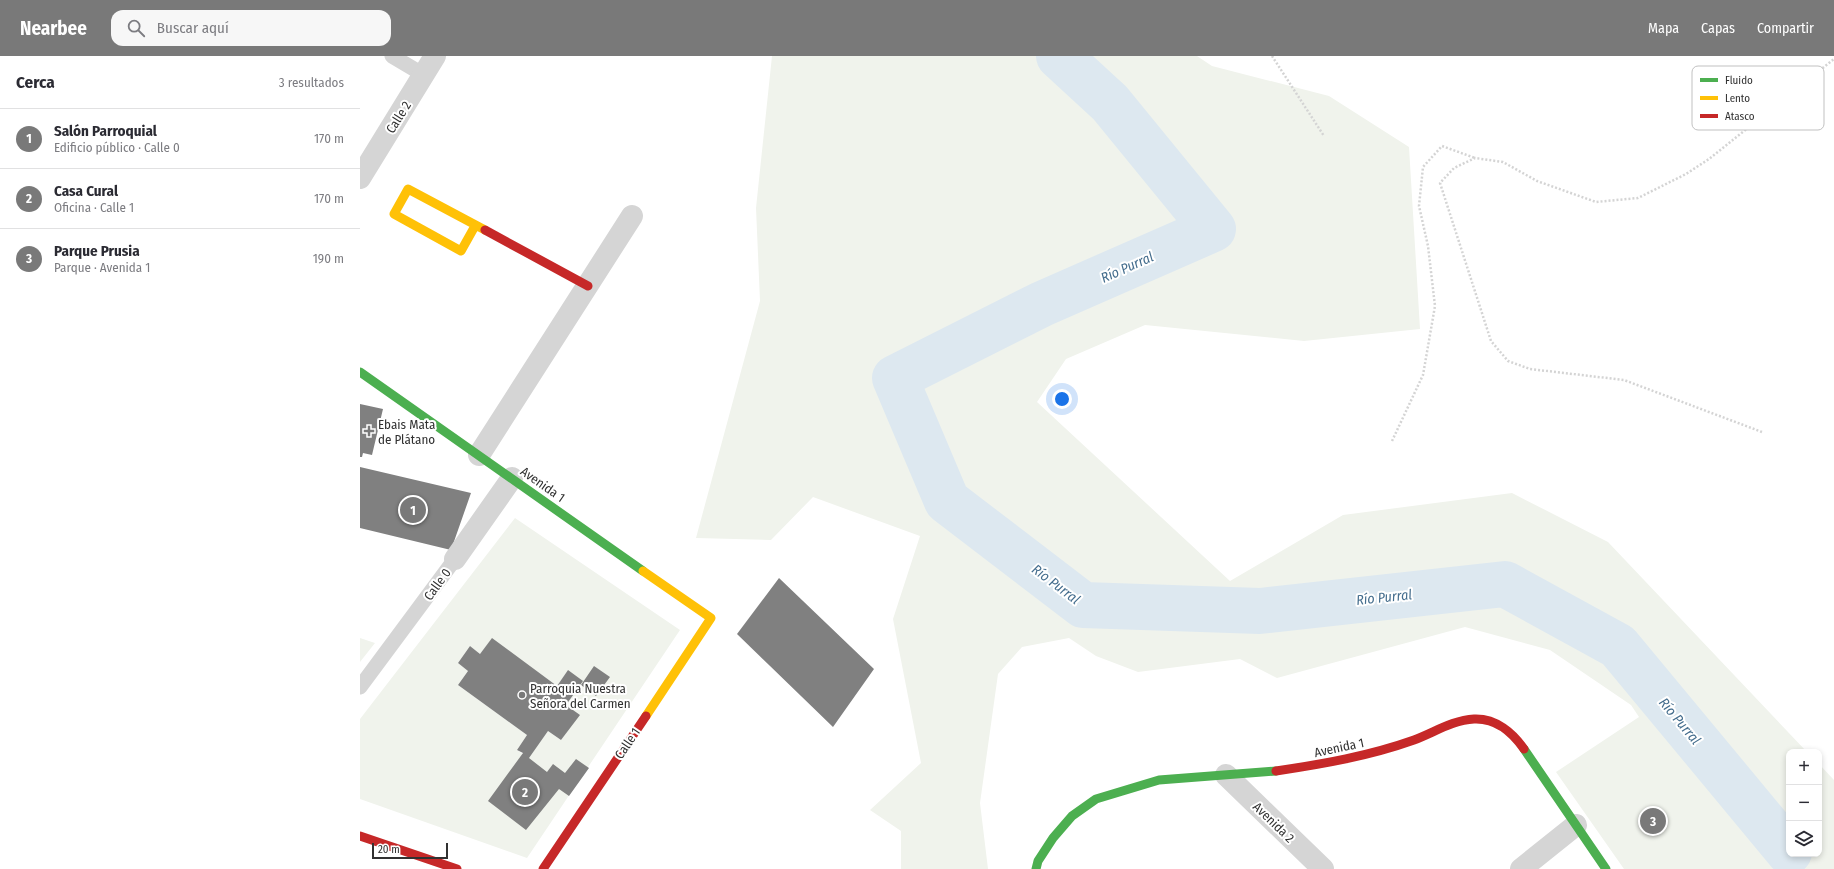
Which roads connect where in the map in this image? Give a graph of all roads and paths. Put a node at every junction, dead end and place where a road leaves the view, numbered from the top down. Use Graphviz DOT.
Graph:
graph roads {
  1 [pos="392,56"];
  2 [pos="435,56"];
  3 [pos="1272,56"];
  4 [pos="1834,59"];
  5 [pos="1824,67"];
  6 [pos="424,75"];
  7 [pos="1745,130"];
  8 [pos="1324,136"];
  9 [pos="1475,158"];
  10 [pos="360,178"];
  11 [pos="632,216"];
  12 [pos="475,226"];
  13 [pos="588,286"];
  14 [pos="360,372"];
  15 [pos="1762,432"];
  16 [pos="1392,441"];
  17 [pos="479,455"];
  18 [pos="512,478"];
  19 [pos="455,559"];
  20 [pos="711,618"];
  21 [pos="360,687"];
  22 [pos="1226,775"];
  23 [pos="1576,825"];
  24 [pos="360,836"];
  25 [pos="457,869"];
  26 [pos="543,869"];
  27 [pos="1036,869"];
  28 [pos="1323,869"];
  29 [pos="1522,869"];
  30 [pos="1606,869"];
  1 -- 6 [label="lane"];
  2 -- 6 [label="street, Calle 2"];
  3 -- 8 [label="path"];
  4 -- 5 [label="path"];
  6 -- 10 [label="street, Calle 2"];
  7 -- 9 [label="path"];
  9 -- 15 [label="path"];
  9 -- 16 [label="path"];
  11 -- 13 [label="street"];
  12 -- 12 [label="street"];
  12 -- 13 [label="street"];
  13 -- 17 [label="street"];
  14 -- 17 [label="street, Avenida 1"];
  17 -- 18 [label="street, Avenida 1"];
  18 -- 19 [label="street, Calle 0"];
  18 -- 20 [label="street, Avenida 1"];
  19 -- 21 [label="lane, Calle 0"];
  20 -- 26 [label="street, Calle 1"];
  22 -- 23 [label="street, Avenida 1"];
  22 -- 27 [label="street, Avenida 1"];
  22 -- 28 [label="street, Avenida 2"];
  23 -- 29 [label="street"];
  23 -- 30 [label="street, Avenida 1"];
  24 -- 25 [label="street"];
}
